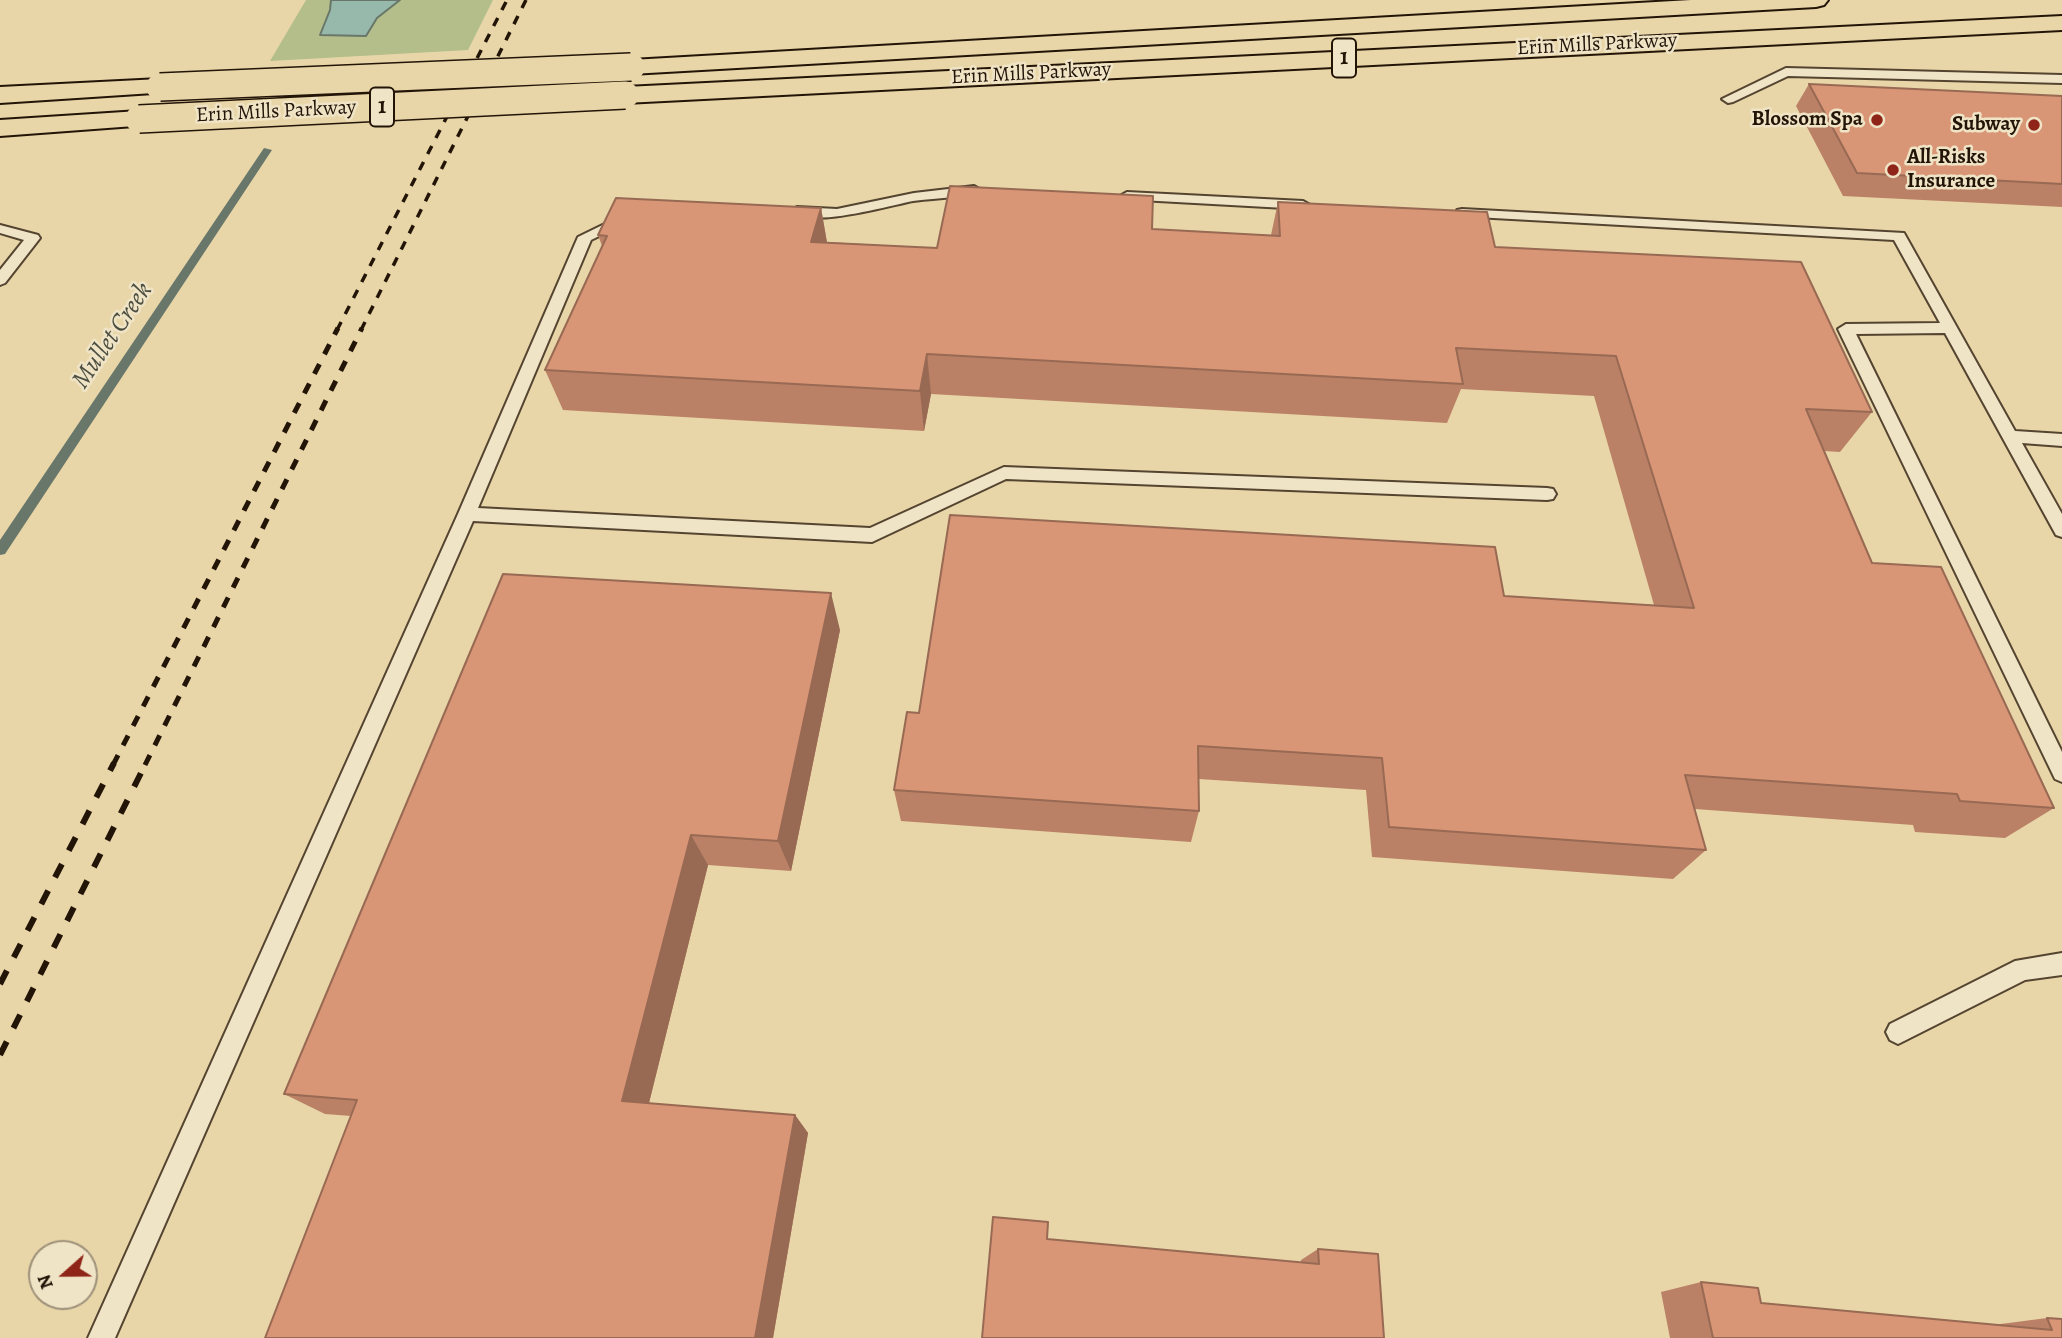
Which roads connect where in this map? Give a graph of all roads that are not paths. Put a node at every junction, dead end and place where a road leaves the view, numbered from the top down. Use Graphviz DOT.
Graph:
graph roads {
  1 [pos="1816,0"];
  2 [pos="2062,23"];
  3 [pos="2062,79"];
  4 [pos="0,95"];
  5 [pos="1728,99"];
  6 [pos="0,128"];
  7 [pos="986,189"];
  8 [pos="1108,195"];
  9 [pos="1324,206"];
  10 [pos="642,210"];
  11 [pos="785,211"];
  12 [pos="1444,212"];
  13 [pos="0,229"];
  14 [pos="0,280"];
  15 [pos="1949,328"];
  16 [pos="2009,436"];
  17 [pos="2062,440"];
  18 [pos="1547,494"];
  19 [pos="467,514"];
  20 [pos="2062,530"];
  21 [pos="2062,773"];
  22 [pos="2062,964"];
  23 [pos="1898,1032"];
  24 [pos="101,1338"];
  1 -- 4 [label="main road, Erin Mills Parkway / 1, bridge"];
  2 -- 6 [label="main road, Erin Mills Parkway / 1, bridge"];
  3 -- 5 [label="lane"];
  7 -- 11 [label="lane"];
  8 -- 9 [label="lane"];
  10 -- 19 [label="lane"];
  12 -- 15 [label="lane"];
  13 -- 14 [label="lane"];
  15 -- 16 [label="lane"];
  15 -- 21 [label="lane"];
  16 -- 17 [label="lane"];
  16 -- 20 [label="lane"];
  18 -- 19 [label="lane"];
  19 -- 24 [label="lane"];
  22 -- 23 [label="lane"];
}
